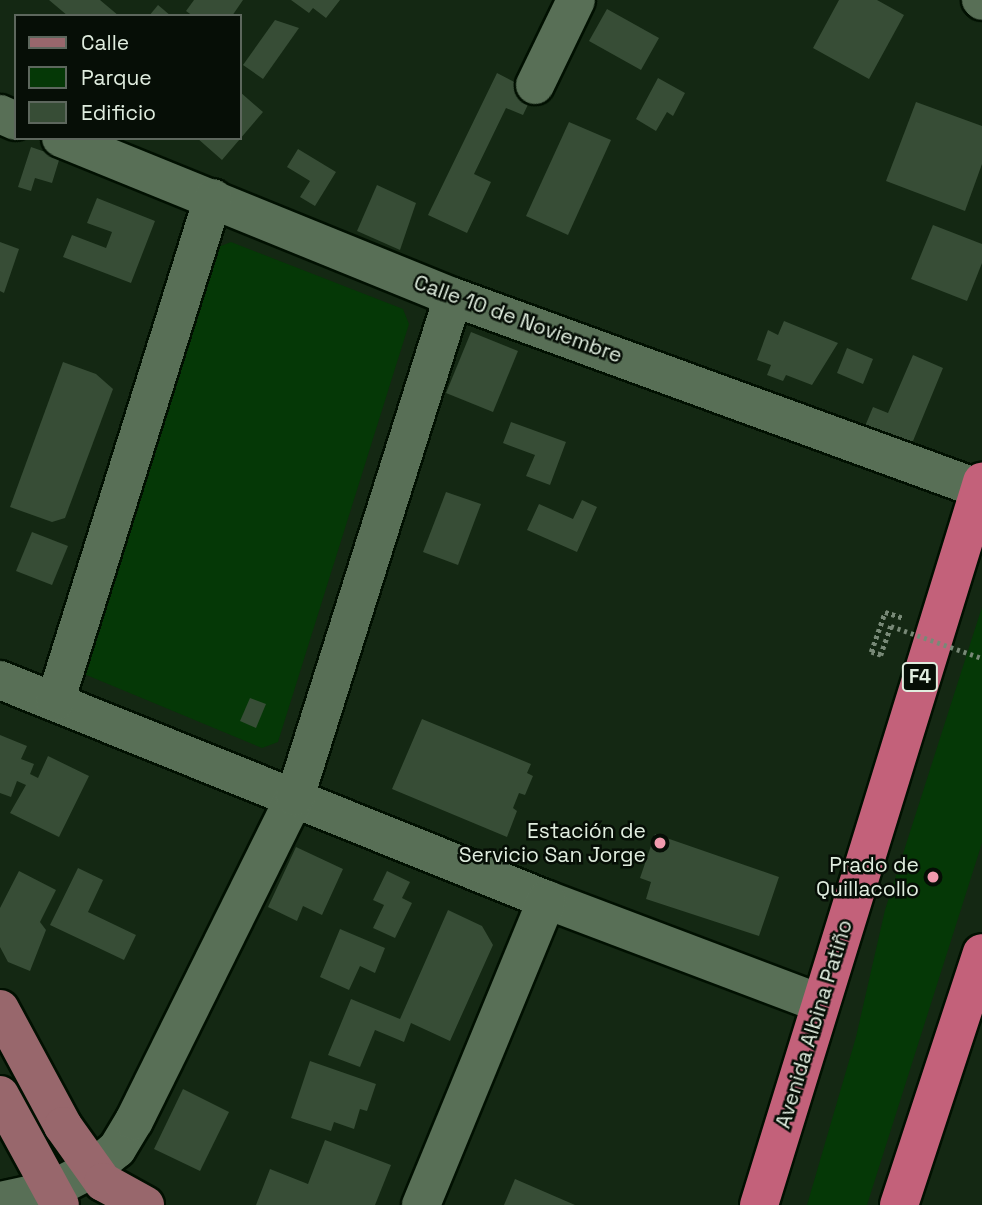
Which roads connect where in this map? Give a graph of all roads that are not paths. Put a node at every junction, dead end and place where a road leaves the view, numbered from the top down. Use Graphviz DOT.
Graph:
graph roads {
  1 [pos="576,0"];
  2 [pos="535,85"];
  3 [pos="66,140"];
  4 [pos="214,198"];
  5 [pos="453,297"];
  6 [pos="981,485"];
  7 [pos="0,680"];
  8 [pos="55,702"];
  9 [pos="295,797"];
  10 [pos="547,900"];
  11 [pos="982,953"];
  12 [pos="820,1003"];
  13 [pos="0,1009"];
  14 [pos="0,1095"];
  15 [pos="94,1168"];
  16 [pos="56,1197"];
  17 [pos="0,1201"];
  18 [pos="145,1205"];
  19 [pos="421,1205"];
  20 [pos="759,1205"];
  21 [pos="899,1205"];
  1 -- 2 [label="street"];
  3 -- 4 [label="street, Calle 10 de Noviembre"];
  4 -- 5 [label="street, Calle 10 de Noviembre"];
  4 -- 8 [label="street"];
  5 -- 6 [label="street, Calle 10 de Noviembre"];
  5 -- 9 [label="street"];
  6 -- 12 [label="highway, Avenida Albina Patiño / F4"];
  7 -- 8 [label="street"];
  8 -- 9 [label="street"];
  9 -- 10 [label="street"];
  9 -- 15 [label="street"];
  10 -- 12 [label="street"];
  10 -- 19 [label="street"];
  11 -- 21 [label="highway"];
  12 -- 20 [label="highway, Avenida Albina Patiño / F4"];
  13 -- 15 [label="main road"];
  14 -- 16 [label="main road"];
  15 -- 16 [label="street"];
  15 -- 18 [label="main road"];
  16 -- 17 [label="street"];
}
